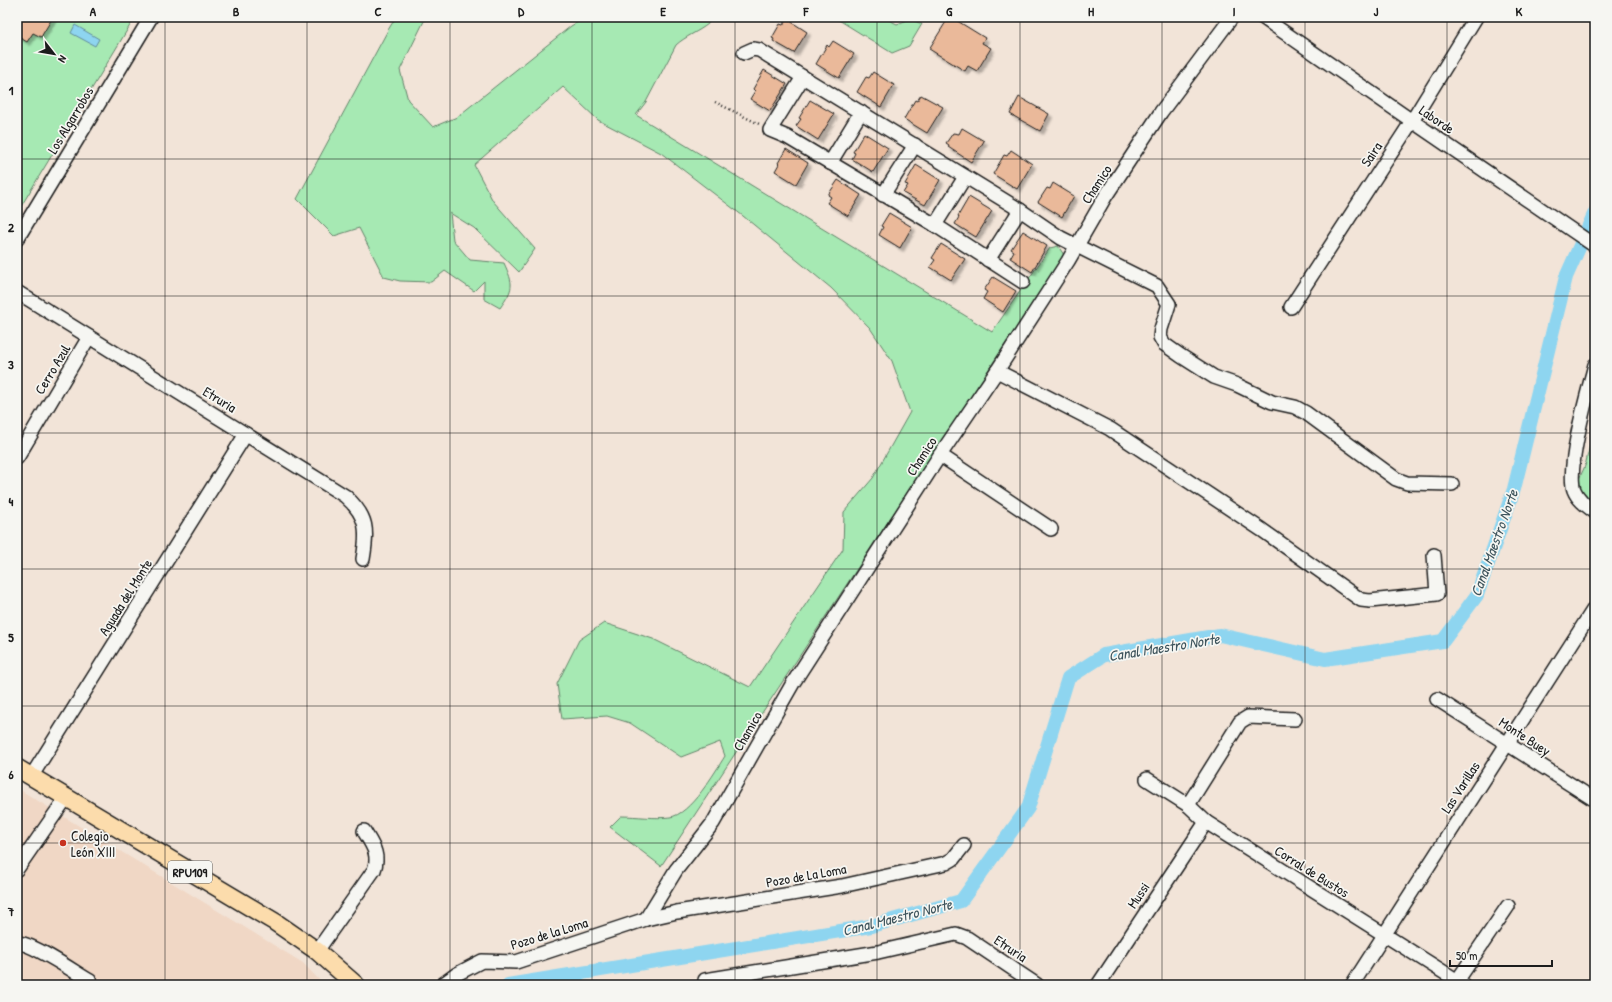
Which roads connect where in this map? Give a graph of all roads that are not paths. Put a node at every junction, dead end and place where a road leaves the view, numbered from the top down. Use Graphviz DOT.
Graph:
graph roads {
  1 [pos="151,17"];
  2 [pos="1232,17"];
  3 [pos="1262,17"];
  4 [pos="1476,17"];
  5 [pos="744,53"];
  6 [pos="803,77"];
  7 [pos="861,112"];
  8 [pos="1412,121"];
  9 [pos="915,145"];
  10 [pos="830,163"];
  11 [pos="966,177"];
  12 [pos="883,195"];
  13 [pos="1020,210"];
  14 [pos="935,225"];
  15 [pos="17,239"];
  16 [pos="1076,246"];
  17 [pos="1595,246"];
  18 [pos="988,260"];
  19 [pos="1023,282"];
  20 [pos="17,292"];
  21 [pos="1291,307"];
  22 [pos="89,337"];
  23 [pos="1595,366"];
  24 [pos="997,371"];
  25 [pos="246,434"];
  26 [pos="940,455"];
  27 [pos="17,458"];
  28 [pos="1452,484"];
  29 [pos="1595,512"];
  30 [pos="1051,529"];
  31 [pos="1434,555"];
  32 [pos="363,559"];
  33 [pos="1595,607"];
  34 [pos="1437,699"];
  35 [pos="1295,719"];
  36 [pos="1507,744"];
  37 [pos="24,773"];
  38 [pos="1147,779"];
  39 [pos="66,798"];
  40 [pos="1595,800"];
  41 [pos="1188,805"];
  42 [pos="1206,822"];
  43 [pos="364,831"];
  44 [pos="964,845"];
  45 [pos="17,869"];
  46 [pos="1508,906"];
  47 [pos="646,919"];
  48 [pos="1384,935"];
  49 [pos="17,943"];
  50 [pos="317,951"];
  51 [pos="705,980"];
  52 [pos="90,981"];
  53 [pos="1461,983"];
  54 [pos="356,985"];
  55 [pos="442,985"];
  56 [pos="1037,985"];
  57 [pos="1098,985"];
  58 [pos="1352,985"];
  1 -- 15 [label="street, Los Algarrobos"];
  2 -- 16 [label="street, Chamico"];
  3 -- 8 [label="street, Laborde"];
  4 -- 8 [label="street, Saira"];
  5 -- 6 [label="street"];
  6 -- 7 [label="street"];
  6 -- 10 [label="street"];
  7 -- 9 [label="street"];
  7 -- 10 [label="street"];
  8 -- 17 [label="street, Laborde"];
  8 -- 21 [label="street, Saira"];
  9 -- 11 [label="street"];
  9 -- 12 [label="street"];
  10 -- 12 [label="street"];
  11 -- 13 [label="street"];
  11 -- 14 [label="street"];
  12 -- 14 [label="street"];
  13 -- 16 [label="street"];
  13 -- 18 [label="street"];
  14 -- 18 [label="street"];
  16 -- 24 [label="street, Chamico"];
  16 -- 28 [label="street"];
  18 -- 19 [label="street"];
  20 -- 22 [label="street, Etruria"];
  22 -- 25 [label="street, Etruria"];
  22 -- 27 [label="street, Cerro Azul"];
  23 -- 29 [label="street"];
  24 -- 26 [label="street, Chamico"];
  24 -- 31 [label="street"];
  25 -- 32 [label="street, Etruria"];
  25 -- 37 [label="street, Aguada del Monte"];
  26 -- 30 [label="street"];
  26 -- 47 [label="street, Chamico"];
  33 -- 36 [label="street, Las Varillas"];
  34 -- 36 [label="street, Monte Buey"];
  35 -- 41 [label="street"];
  36 -- 40 [label="street, Monte Buey"];
  36 -- 48 [label="street, Las Varillas"];
  37 -- 39 [label="main road, RPU109"];
  38 -- 41 [label="street, Corral de Bustos"];
  39 -- 45 [label="street"];
  39 -- 50 [label="main road, RPU109"];
  41 -- 42 [label="street, Corral de Bustos"];
  42 -- 48 [label="street, Corral de Bustos"];
  42 -- 57 [label="street, Mussi"];
  43 -- 50 [label="street"];
  44 -- 47 [label="street, Pozo de La Loma"];
  46 -- 53 [label="street"];
  47 -- 55 [label="street, Pozo de la Loma"];
  48 -- 53 [label="street, Corral de Bustos"];
  48 -- 58 [label="street, Las Varillas"];
  49 -- 52 [label="street"];
  50 -- 54 [label="main road, RPU109"];
  51 -- 56 [label="street, Etruria"];
}
